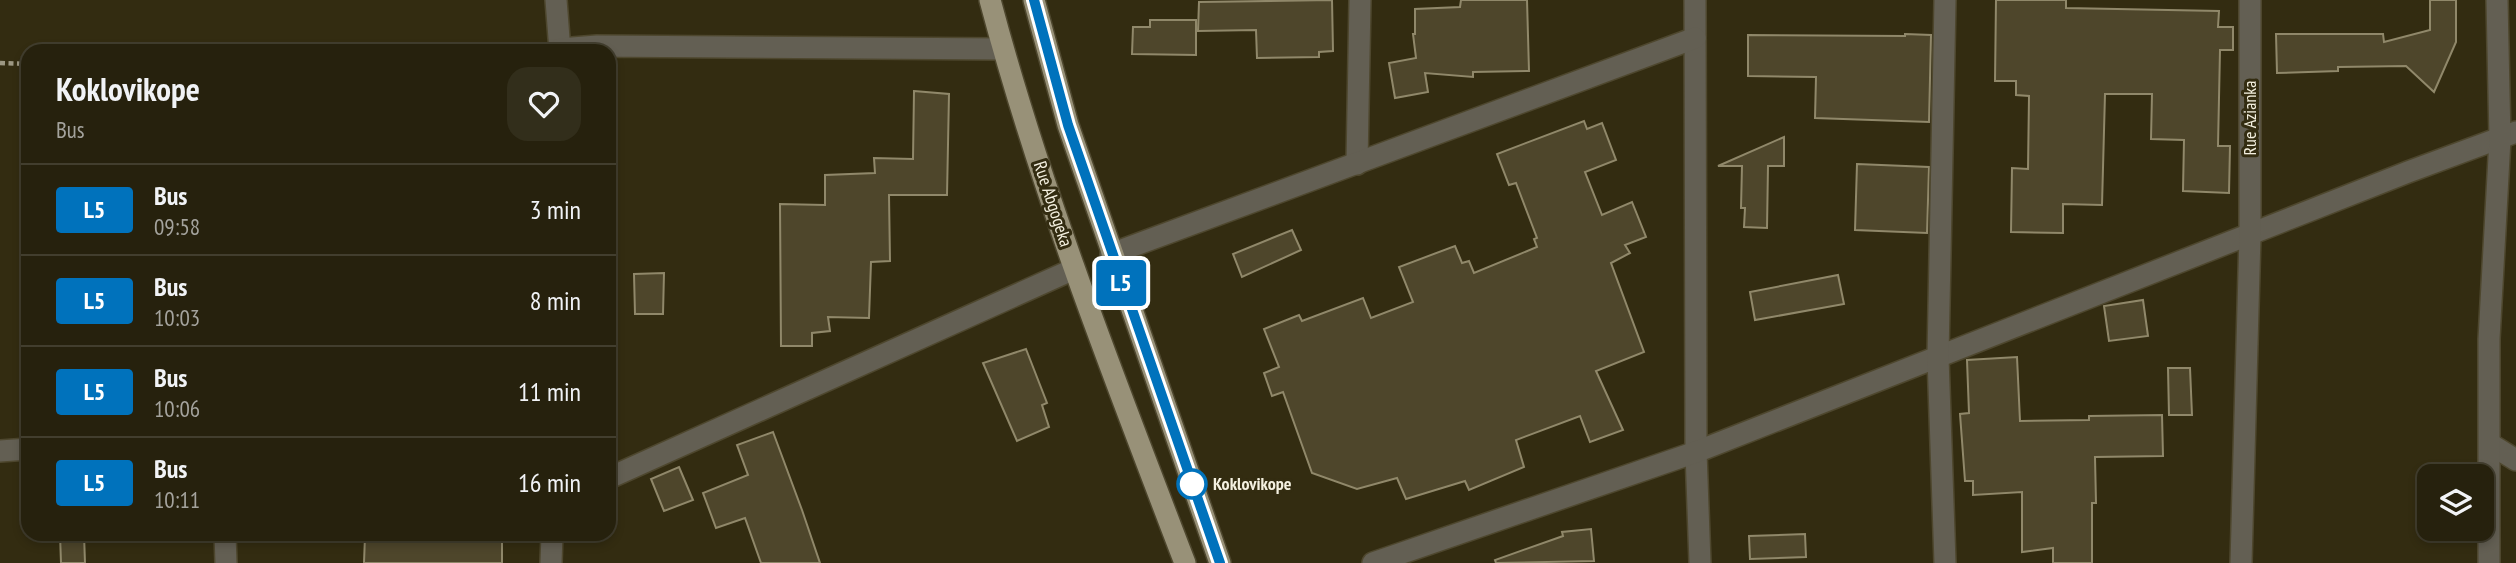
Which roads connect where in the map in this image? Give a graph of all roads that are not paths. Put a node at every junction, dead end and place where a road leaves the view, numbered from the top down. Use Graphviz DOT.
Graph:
graph roads {
  1 [pos="556,0"];
  2 [pos="990,0"];
  3 [pos="1034,0"];
  4 [pos="1360,0"];
  5 [pos="1695,0"];
  6 [pos="1945,0"];
  7 [pos="2250,0"];
  8 [pos="2497,0"];
  9 [pos="1695,38"];
  10 [pos="560,44"];
  11 [pos="616,46"];
  12 [pos="1003,49"];
  13 [pos="2508,135"];
  14 [pos="1357,164"];
  15 [pos="2249,235"];
  16 [pos="1111,254"];
  17 [pos="1074,269"];
  18 [pos="1938,357"];
  19 [pos="2490,444"];
  20 [pos="21,450"];
  21 [pos="0,451"];
  22 [pos="1696,452"];
  23 [pos="2516,460"];
  24 [pos="616,475"];
  25 [pos="225,541"];
  26 [pos="552,541"];
  27 [pos="226,563"];
  28 [pos="551,563"];
  29 [pos="1185,563"];
  30 [pos="1220,563"];
  31 [pos="1373,563"];
  32 [pos="1700,563"];
  33 [pos="1945,563"];
  34 [pos="2241,563"];
  35 [pos="2489,563"];
  1 -- 10 [label="street"];
  2 -- 12 [label="main road, Rue Abgogeka"];
  3 -- 16 [label="main road"];
  4 -- 14 [label="street"];
  5 -- 9 [label="street"];
  6 -- 18 [label="street"];
  7 -- 15 [label="street, Rue Azianka"];
  8 -- 13 [label="street"];
  9 -- 14 [label="street"];
  9 -- 22 [label="street"];
  11 -- 12 [label="street"];
  12 -- 17 [label="main road, Rue Abgogeka"];
  13 -- 15 [label="street"];
  13 -- 19 [label="street"];
  14 -- 16 [label="street"];
  15 -- 18 [label="street"];
  15 -- 34 [label="street, Rue Azianka"];
  16 -- 30 [label="main road"];
  17 -- 24 [label="street"];
  17 -- 29 [label="main road, Rue Abgogeka"];
  18 -- 22 [label="street"];
  18 -- 33 [label="street"];
  19 -- 23 [label="street"];
  19 -- 35 [label="street"];
  20 -- 21 [label="street"];
  22 -- 31 [label="street"];
  22 -- 32 [label="street"];
  25 -- 27 [label="street"];
  26 -- 28 [label="street"];
}
